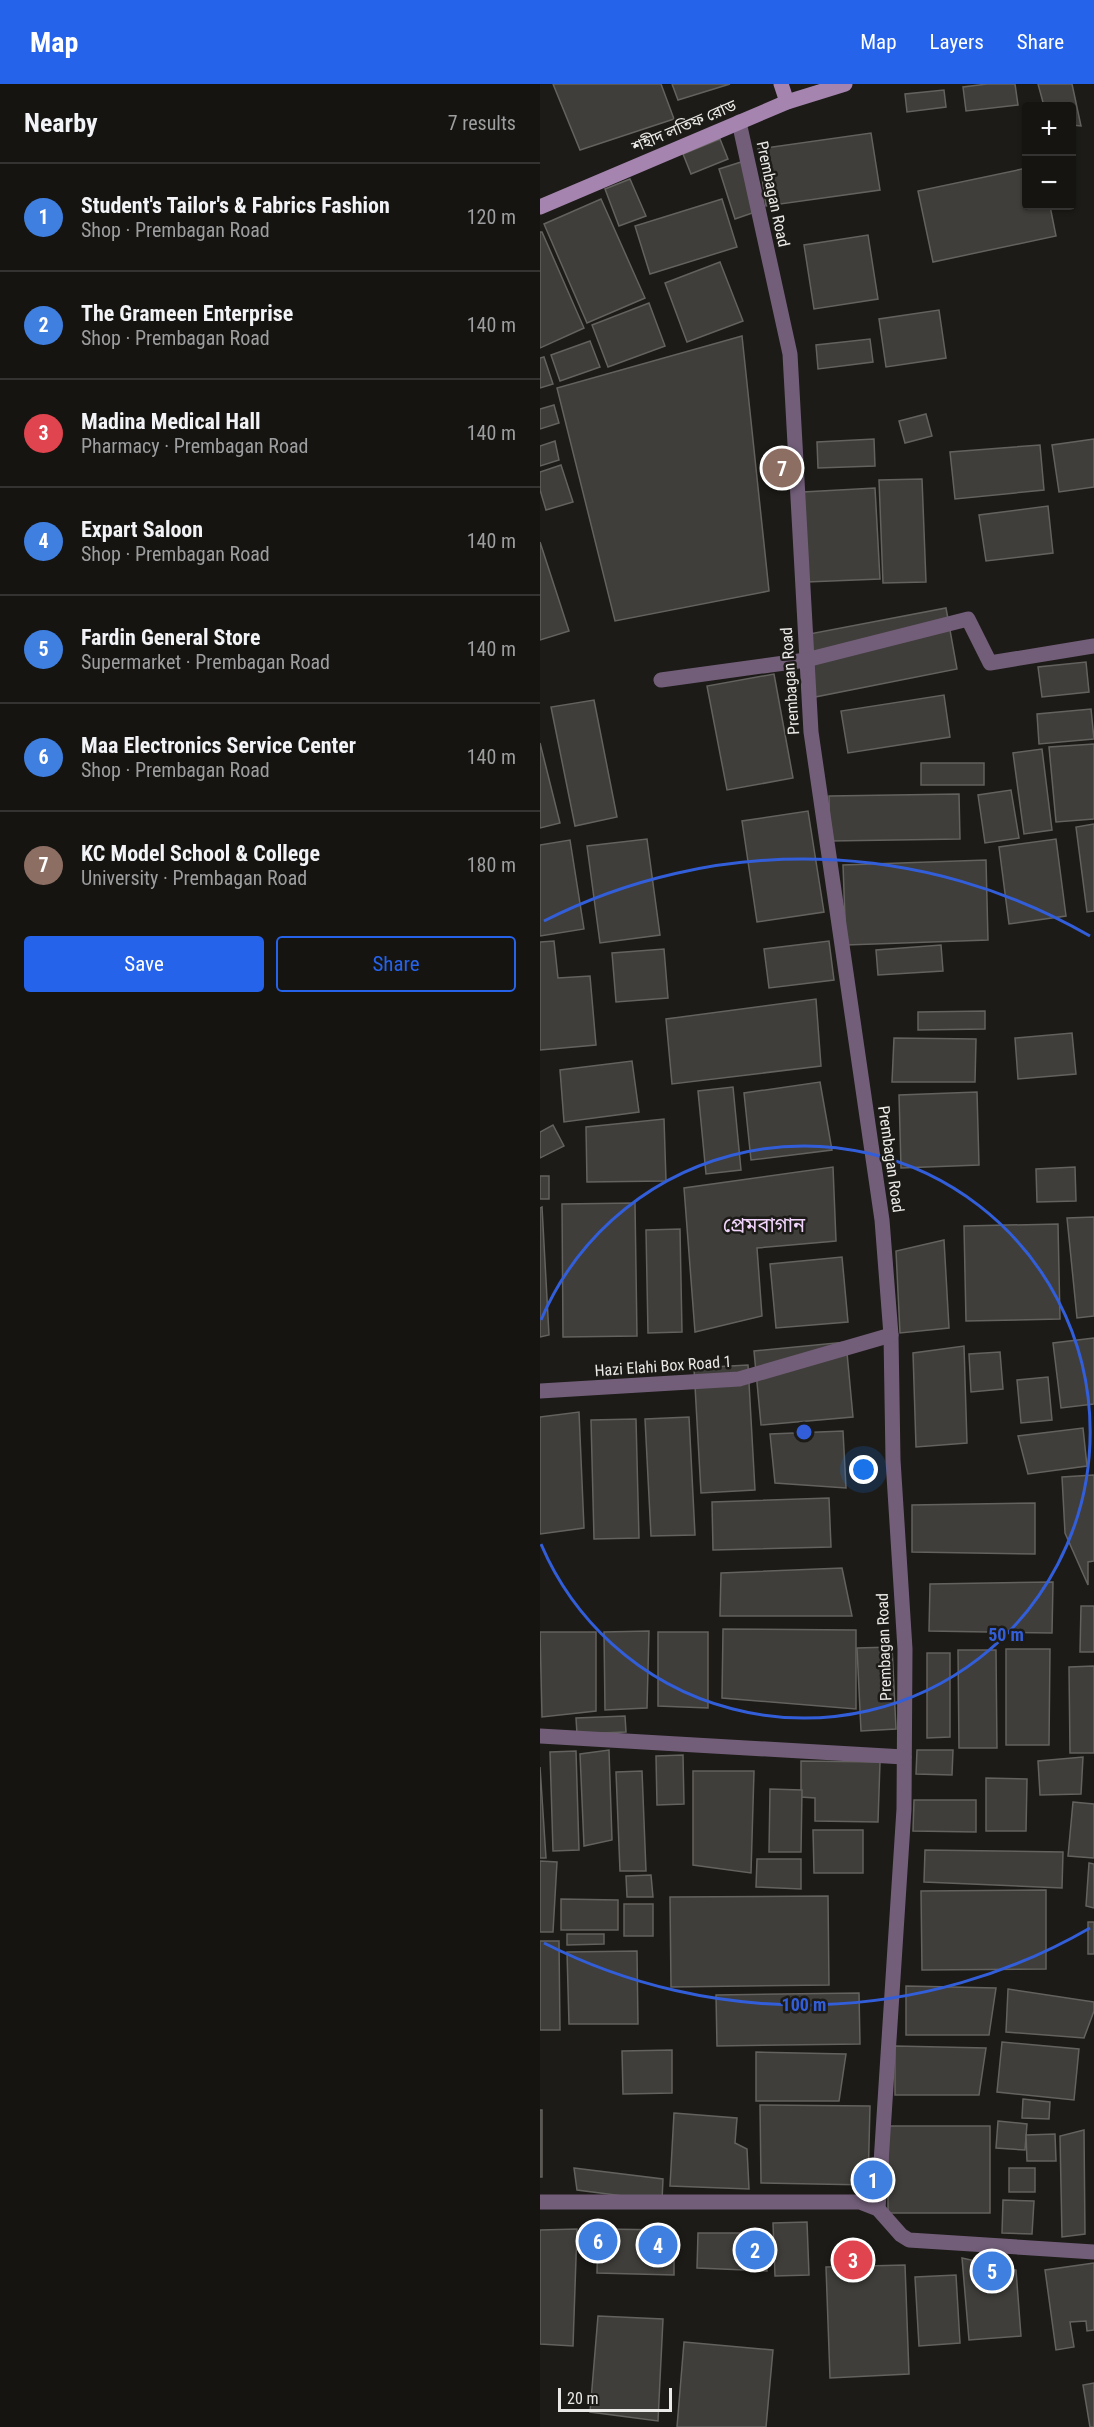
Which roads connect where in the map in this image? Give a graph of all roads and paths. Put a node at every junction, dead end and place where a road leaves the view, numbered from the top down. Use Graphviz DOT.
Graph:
graph roads {
  1 [pos="781,84"];
  2 [pos="845,84"];
  3 [pos="787,102"];
  4 [pos="739,123"];
  5 [pos="540,207"];
  6 [pos="1094,646"];
  7 [pos="806,660"];
  8 [pos="661,680"];
  9 [pos="891,1335"];
  10 [pos="540,1391"];
  11 [pos="540,1736"];
  12 [pos="903,1757"];
  13 [pos="540,2202"];
  14 [pos="878,2209"];
  15 [pos="1094,2252"];
  1 -- 3 [label="street"];
  2 -- 3 [label="street, শহীদ লতিফ রোড"];
  3 -- 4 [label="street, শহীদ লতিফ রোড"];
  4 -- 5 [label="street, শহীদ লতিফ রোড"];
  4 -- 7 [label="street, Prembagan Road"];
  6 -- 7 [label="street"];
  7 -- 8 [label="street"];
  7 -- 9 [label="street, Prembagan Road"];
  9 -- 10 [label="street, Hazi Elahi Box Road 1"];
  9 -- 12 [label="street, Prembagan Road"];
  11 -- 12 [label="street"];
  12 -- 14 [label="street, Prembagan Road"];
  13 -- 14 [label="street"];
  14 -- 15 [label="street"];
}
